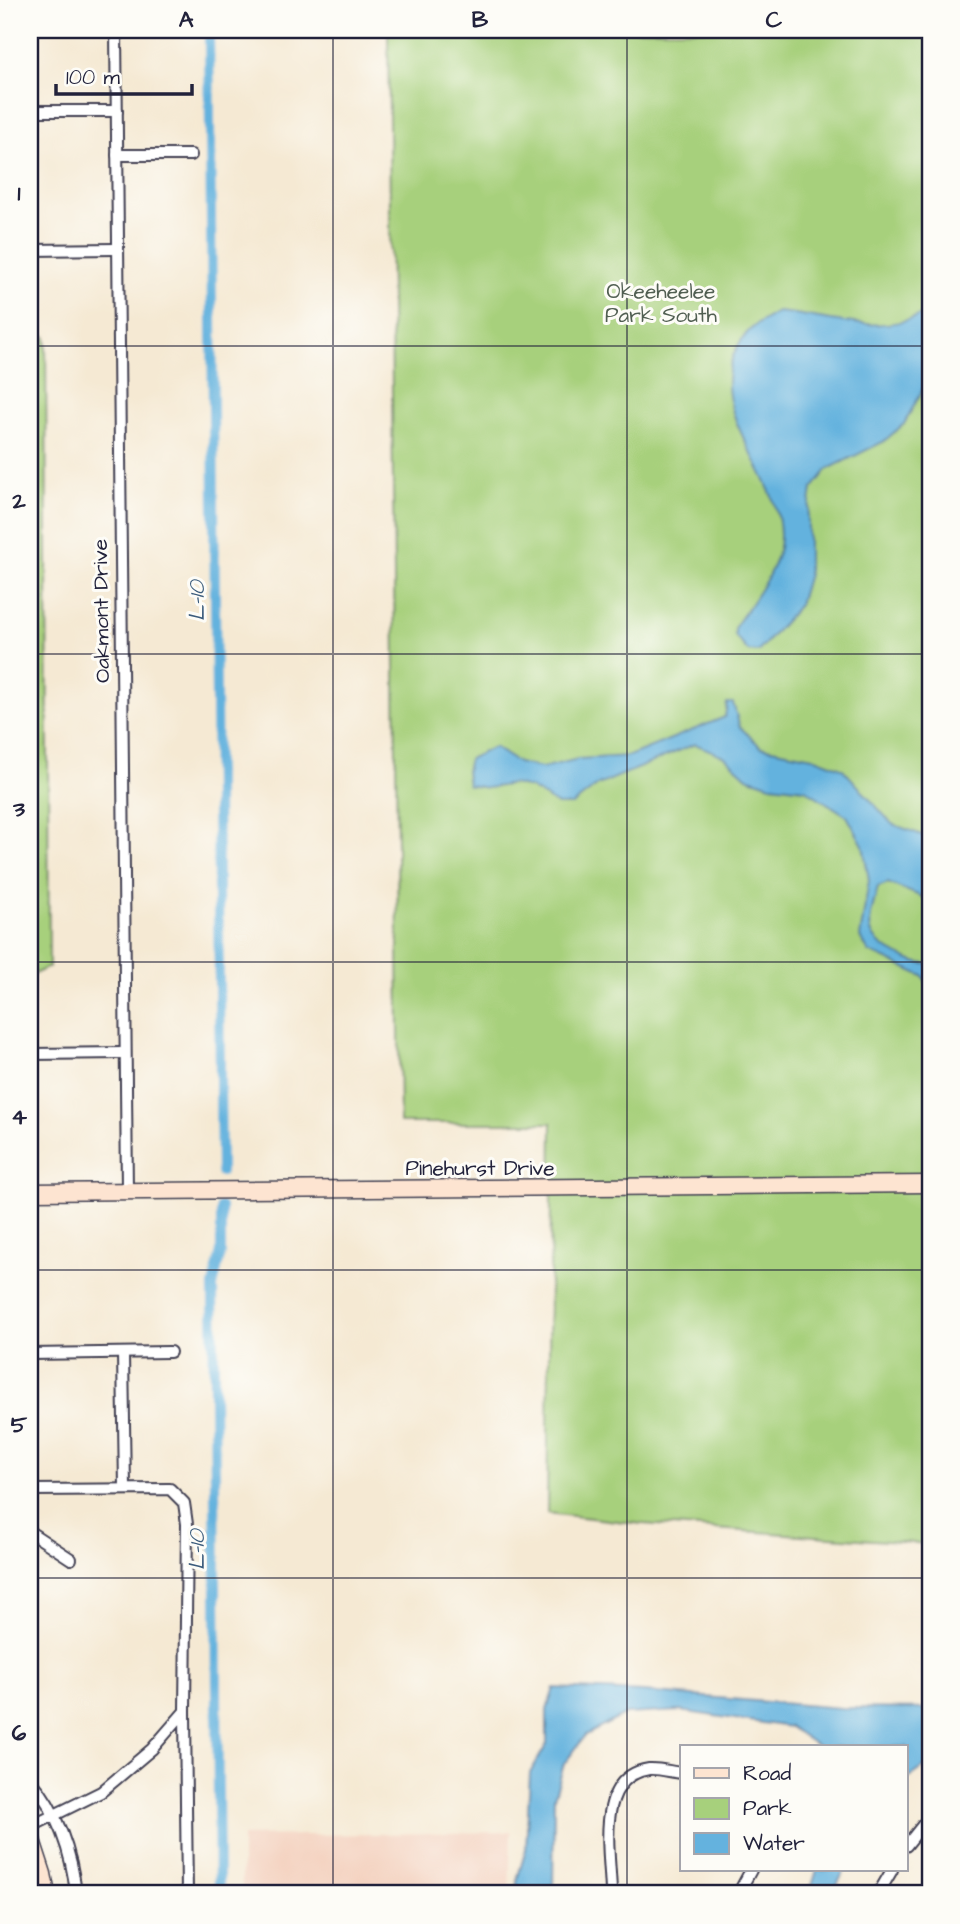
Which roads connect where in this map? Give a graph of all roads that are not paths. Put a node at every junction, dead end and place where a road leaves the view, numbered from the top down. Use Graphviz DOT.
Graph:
graph roads {
  1 [pos="116,30"];
  2 [pos="30,111"];
  3 [pos="117,111"];
  4 [pos="117,155"];
  5 [pos="191,155"];
  6 [pos="116,249"];
  7 [pos="30,250"];
  8 [pos="125,1053"];
  9 [pos="30,1054"];
  10 [pos="930,1184"];
  11 [pos="127,1191"];
  12 [pos="30,1192"];
  13 [pos="170,1352"];
  14 [pos="30,1353"];
  15 [pos="124,1353"];
  16 [pos="125,1489"];
  17 [pos="30,1490"];
  18 [pos="30,1532"];
  19 [pos="71,1559"];
  20 [pos="185,1711"];
  21 [pos="680,1773"];
  22 [pos="30,1779"];
  23 [pos="53,1815"];
  24 [pos="930,1816"];
  25 [pos="30,1827"];
  26 [pos="30,1834"];
  27 [pos="908,1844"];
  28 [pos="751,1871"];
  29 [pos="891,1871"];
  30 [pos="742,1893"];
  31 [pos="47,1894"];
  32 [pos="76,1894"];
  33 [pos="187,1894"];
  34 [pos="611,1894"];
  35 [pos="878,1894"];
  1 -- 3 [label="street, Oakmont Drive"];
  2 -- 3 [label="street"];
  3 -- 4 [label="street, Oakmont Drive"];
  4 -- 5 [label="street"];
  4 -- 6 [label="street, Oakmont Drive"];
  6 -- 7 [label="street"];
  6 -- 8 [label="street, Oakmont Drive"];
  8 -- 9 [label="street"];
  8 -- 11 [label="street, Oakmont Drive"];
  10 -- 11 [label="street, Pinehurst Drive"];
  11 -- 12 [label="street, Pinehurst Drive"];
  13 -- 15 [label="street"];
  14 -- 15 [label="street"];
  15 -- 16 [label="street"];
  16 -- 17 [label="street"];
  16 -- 20 [label="street"];
  18 -- 19 [label="street"];
  20 -- 23 [label="street"];
  20 -- 33 [label="street"];
  21 -- 34 [label="street"];
  22 -- 23 [label="street"];
  23 -- 25 [label="street"];
  23 -- 32 [label="street"];
  24 -- 27 [label="street"];
  26 -- 31 [label="street"];
  28 -- 30 [label="street"];
  29 -- 35 [label="street"];
}
